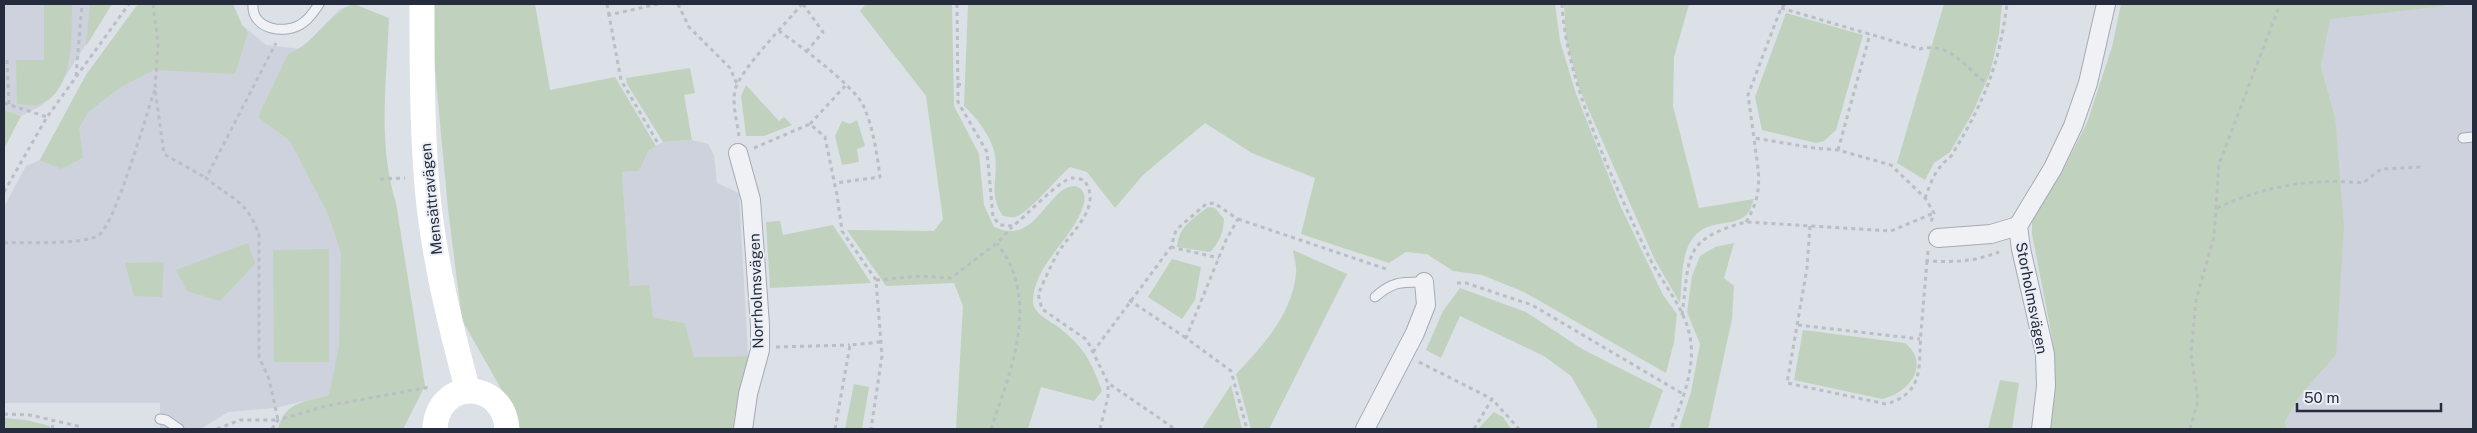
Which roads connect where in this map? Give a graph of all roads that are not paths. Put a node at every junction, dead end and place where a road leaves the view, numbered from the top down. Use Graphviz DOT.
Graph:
graph roads {
  1 [pos="253,4"];
  2 [pos="319,4"];
  3 [pos="422,4"];
  4 [pos="2106,4"];
  5 [pos="2473,137"];
  6 [pos="2463,138"];
  7 [pos="742,148"];
  8 [pos="2018,226"];
  9 [pos="1932,236"];
  10 [pos="1424,282"];
  11 [pos="1376,296"];
  12 [pos="468,391"];
  13 [pos="160,419"];
  14 [pos="179,429"];
  15 [pos="435,429"];
  16 [pos="507,429"];
  17 [pos="743,429"];
  18 [pos="1365,429"];
  19 [pos="2041,429"];
  1 -- 2 [label="lane"];
  3 -- 12 [label="street, Mensättravägen"];
  4 -- 8 [label="street, Storholmsvägen"];
  5 -- 6 [label="lane"];
  7 -- 17 [label="street, Norrholmsvägen"];
  8 -- 9 [label="street, Storholmsvägen"];
  8 -- 19 [label="street, Storholmsvägen"];
  10 -- 11 [label="lane"];
  10 -- 18 [label="street"];
  12 -- 15 [label="street"];
  12 -- 16 [label="street"];
  13 -- 14 [label="lane"];
}
